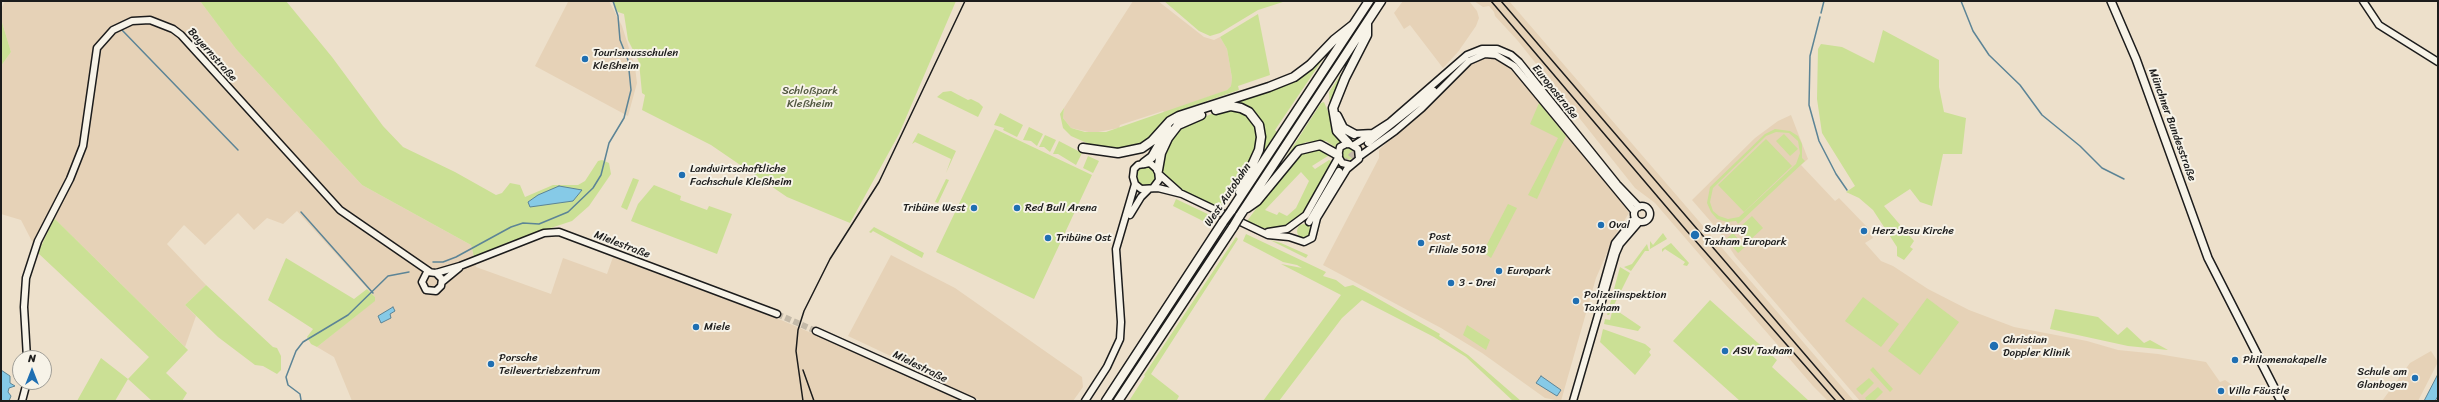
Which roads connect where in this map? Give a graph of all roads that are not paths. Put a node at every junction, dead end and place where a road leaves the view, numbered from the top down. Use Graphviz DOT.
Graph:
graph roads {
  1 [pos="1369,1"];
  2 [pos="1381,1"];
  3 [pos="2111,1"];
  4 [pos="2363,1"];
  5 [pos="1367,23"];
  6 [pos="1353,25"];
  7 [pos="2438,62"];
  8 [pos="1440,84"];
  9 [pos="1336,103"];
  10 [pos="1186,115"];
  11 [pos="1374,133"];
  12 [pos="1354,134"];
  13 [pos="1351,144"];
  14 [pos="1368,144"];
  15 [pos="1083,148"];
  16 [pos="1360,156"];
  17 [pos="1338,157"];
  18 [pos="1144,163"];
  19 [pos="1350,165"];
  20 [pos="1339,171"];
  21 [pos="1159,172"];
  22 [pos="1135,184"];
  23 [pos="1151,189"];
  24 [pos="1182,194"];
  25 [pos="1237,201"];
  26 [pos="1636,209"];
  27 [pos="1241,214"];
  28 [pos="1637,220"];
  29 [pos="1309,222"];
  30 [pos="1296,223"];
  31 [pos="1122,226"];
  32 [pos="1314,228"];
  33 [pos="1261,232"];
  34 [pos="1295,238"];
  35 [pos="460,266"];
  36 [pos="430,273"];
  37 [pos="442,282"];
  38 [pos="777,314"];
  39 [pos="816,331"];
  40 [pos="27,350"];
  41 [pos="25,390"];
  42 [pos="22,401"];
  43 [pos="972,401"];
  44 [pos="1085,401"];
  45 [pos="1106,401"];
  46 [pos="1118,401"];
  47 [pos="1573,401"];
  48 [pos="2281,401"];
  1 -- 6 [label="highway, West Autobahn"];
  2 -- 5 [label="highway, West Autobahn"];
  3 -- 48 [label="main road, Münchner Bundesstraße"];
  4 -- 7 [label="street"];
  5 -- 9 [label="highway"];
  5 -- 27 [label="highway, West Autobahn"];
  6 -- 10 [label="highway"];
  6 -- 25 [label="highway, West Autobahn"];
  8 -- 11 [label="street, Europastraße"];
  8 -- 14 [label="street, Europastraße"];
  8 -- 16 [label="street, Europastraße"];
  8 -- 26 [label="street, Europastraße"];
  9 -- 12 [label="highway"];
  9 -- 13 [label="highway"];
  10 -- 15 [label="highway"];
  10 -- 18 [label="highway"];
  11 -- 12 [label="street"];
  11 -- 13 [label="street, Europastraße"];
  13 -- 16 [label="street"];
  13 -- 17 [label="street, Europastraße"];
  16 -- 19 [label="street, Europastraße"];
  17 -- 19 [label="street"];
  17 -- 27 [label="highway"];
  17 -- 30 [label="street, Europastraße"];
  18 -- 21 [label="street, Europastraße"];
  18 -- 22 [label="street"];
  19 -- 32 [label="street, Europastraße"];
  20 -- 29 [label="street"];
  21 -- 23 [label="street"];
  21 -- 24 [label="street, Europastraße"];
  21 -- 25 [label="highway"];
  22 -- 23 [label="street, Europastraße"];
  22 -- 31 [label="street"];
  23 -- 24 [label="street, Europastraße"];
  23 -- 31 [label="street"];
  24 -- 33 [label="street, Europastraße"];
  25 -- 45 [label="highway, West Autobahn, bridge"];
  26 -- 28 [label="street"];
  26 -- 28 [label="street, Europastraße"];
  27 -- 46 [label="highway, West Autobahn, bridge"];
  28 -- 47 [label="street"];
  29 -- 30 [label="street, Europastraße"];
  29 -- 32 [label="street"];
  30 -- 33 [label="street, Europastraße"];
  30 -- 34 [label="street"];
  31 -- 44 [label="street"];
  32 -- 34 [label="street, Europastraße"];
  33 -- 34 [label="street, Europastraße"];
  35 -- 36 [label="street, Mielestraße"];
  35 -- 37 [label="street, Mielestraße"];
  35 -- 38 [label="street, Mielestraße"];
  36 -- 37 [label="street"];
  36 -- 37 [label="street, Mielestraße"];
  36 -- 40 [label="street, Bayernstraße"];
  39 -- 43 [label="street, Mielestraße"];
  41 -- 42 [label="street"];
}
